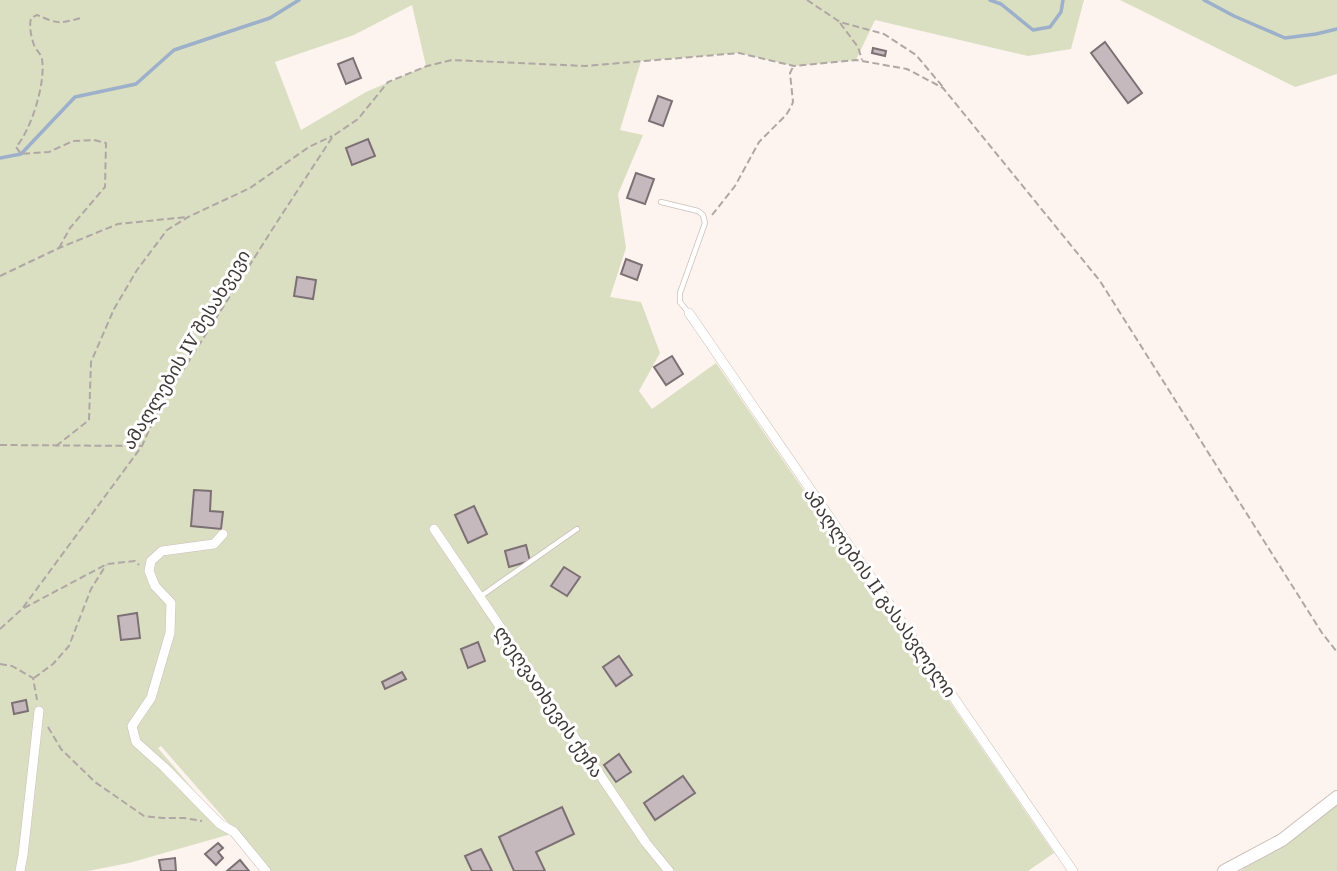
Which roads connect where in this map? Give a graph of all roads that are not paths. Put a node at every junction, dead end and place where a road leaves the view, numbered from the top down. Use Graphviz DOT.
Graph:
graph roads {
  1 [pos="661,202"];
  2 [pos="689,313"];
  3 [pos="434,529"];
  4 [pos="577,530"];
  5 [pos="223,534"];
  6 [pos="480,597"];
  7 [pos="39,711"];
  8 [pos="1337,797"];
  9 [pos="20,871"];
  10 [pos="266,871"];
  11 [pos="669,871"];
  12 [pos="1073,871"];
  13 [pos="1224,871"];
  1 -- 2 [label="lane"];
  2 -- 12 [label="street, ამაღლების II გასასვლელი"];
  3 -- 6 [label="street, ლეღვათხევის ქუჩა"];
  4 -- 6 [label="lane"];
  5 -- 10 [label="street"];
  6 -- 11 [label="street, ლეღვათხევის ქუჩა"];
  7 -- 9 [label="street"];
  8 -- 13 [label="street"];
}
